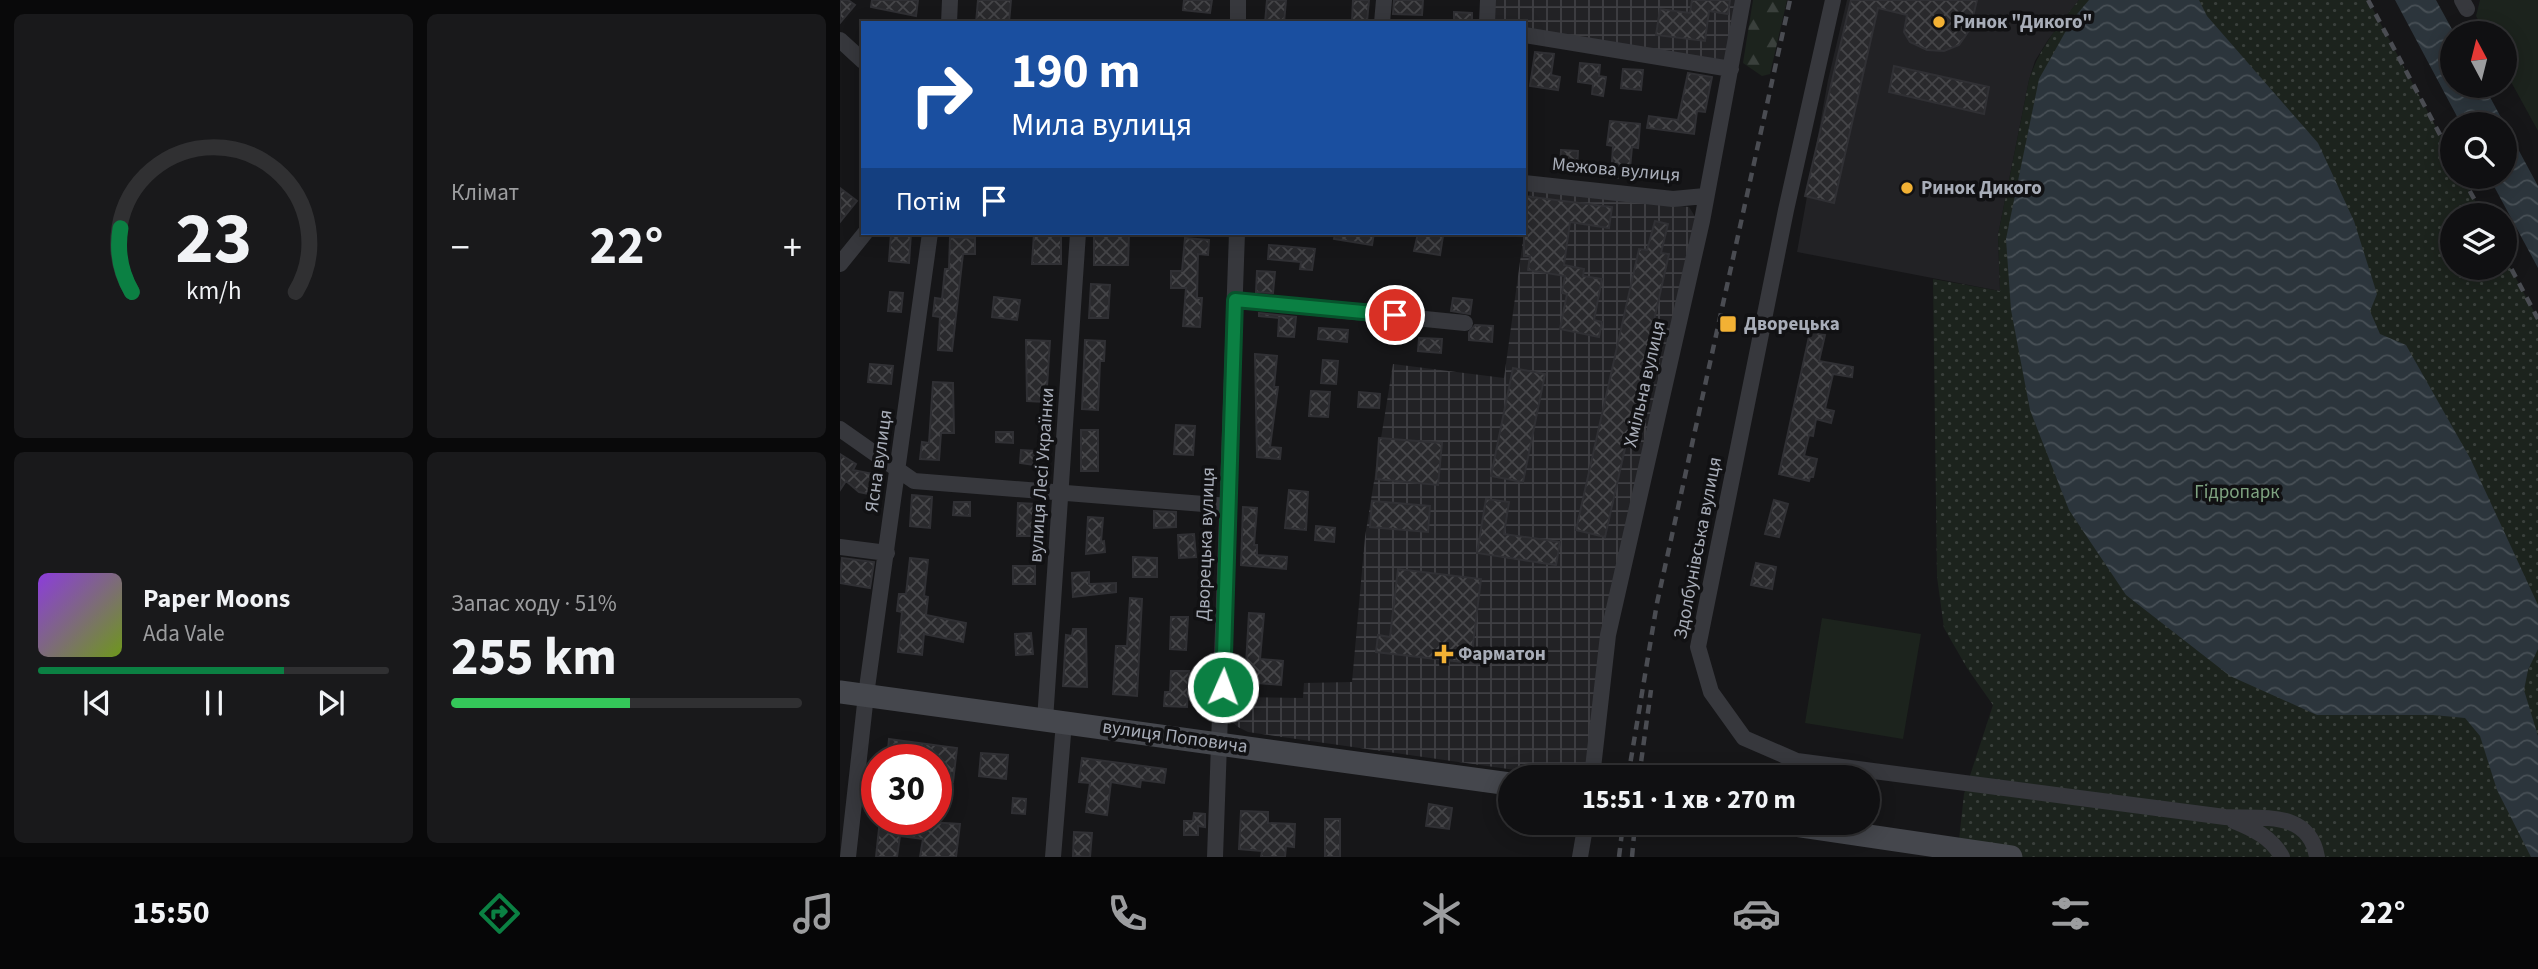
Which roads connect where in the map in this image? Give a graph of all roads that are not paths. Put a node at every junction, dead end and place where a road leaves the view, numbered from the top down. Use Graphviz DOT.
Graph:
graph roads {
  1 [pos="950,0"];
  2 [pos="1238,0"];
  3 [pos="1384,0"];
  4 [pos="1488,0"];
  5 [pos="1743,0"];
  6 [pos="1833,0"];
  7 [pos="948,21"];
  8 [pos="1238,21"];
  9 [pos="1382,21"];
  10 [pos="1487,21"];
  11 [pos="1526,35"];
  12 [pos="840,40"];
  13 [pos="861,59"];
  14 [pos="1731,69"];
  15 [pos="1526,183"];
  16 [pos="1705,196"];
  17 [pos="863,235"];
  18 [pos="930,235"];
  19 [pos="1078,235"];
  20 [pos="1237,235"];
  21 [pos="840,264"];
  22 [pos="1235,300"];
  23 [pos="1465,323"];
  24 [pos="840,429"];
  25 [pos="899,471"];
  26 [pos="1062,494"];
  27 [pos="1229,506"];
  28 [pos="840,547"];
  29 [pos="887,553"];
  30 [pos="840,692"];
  31 [pos="866,695"];
  32 [pos="1055,721"];
  33 [pos="1221,744"];
  34 [pos="1593,765"];
  35 [pos="1498,782"];
  36 [pos="2225,817"];
  37 [pos="1584,835"];
  38 [pos="1862,835"];
  39 [pos="848,857"];
  40 [pos="1053,857"];
  41 [pos="1215,857"];
  42 [pos="1580,857"];
  43 [pos="2011,857"];
  44 [pos="2282,857"];
  45 [pos="2317,857"];
  1 -- 7 [label="street"];
  2 -- 8 [label="street"];
  3 -- 9 [label="street"];
  4 -- 10 [label="street"];
  5 -- 14 [label="street, Хмільна вулиця"];
  6 -- 36 [label="street, Здолбунівська вулиця"];
  11 -- 14 [label="street"];
  12 -- 13 [label="street"];
  14 -- 16 [label="street, Хмільна вулиця"];
  15 -- 16 [label="street, Межова вулиця"];
  16 -- 34 [label="street, Хмільна вулиця"];
  17 -- 21 [label="street"];
  18 -- 25 [label="street, Ясна вулиця"];
  19 -- 26 [label="street, вулиця Лесі Українки"];
  20 -- 22 [label="street, Дворецька вулиця"];
  22 -- 23 [label="street"];
  22 -- 27 [label="street, Дворецька вулиця"];
  24 -- 25 [label="street"];
  25 -- 26 [label="street"];
  25 -- 29 [label="street, Ясна вулиця"];
  26 -- 27 [label="street"];
  26 -- 32 [label="street, вулиця Лесі Українки"];
  27 -- 33 [label="street, Дворецька вулиця"];
  28 -- 29 [label="street"];
  29 -- 31 [label="street, Ясна вулиця"];
  30 -- 31 [label="main road, вулиця Поповича"];
  31 -- 32 [label="main road, вулиця Поповича"];
  31 -- 39 [label="street, Ясна вулиця"];
  32 -- 33 [label="main road, вулиця Поповича"];
  32 -- 40 [label="street, вулиця Лесі Українки"];
  33 -- 35 [label="main road, вулиця Поповича"];
  33 -- 41 [label="street, Дворецька вулиця"];
  36 -- 44 [label="street, Здолбунівська вулиця"];
  36 -- 45 [label="street, Здолбунівська вулиця"];
  37 -- 42 [label="street"];
  38 -- 43 [label="main road"];
}
